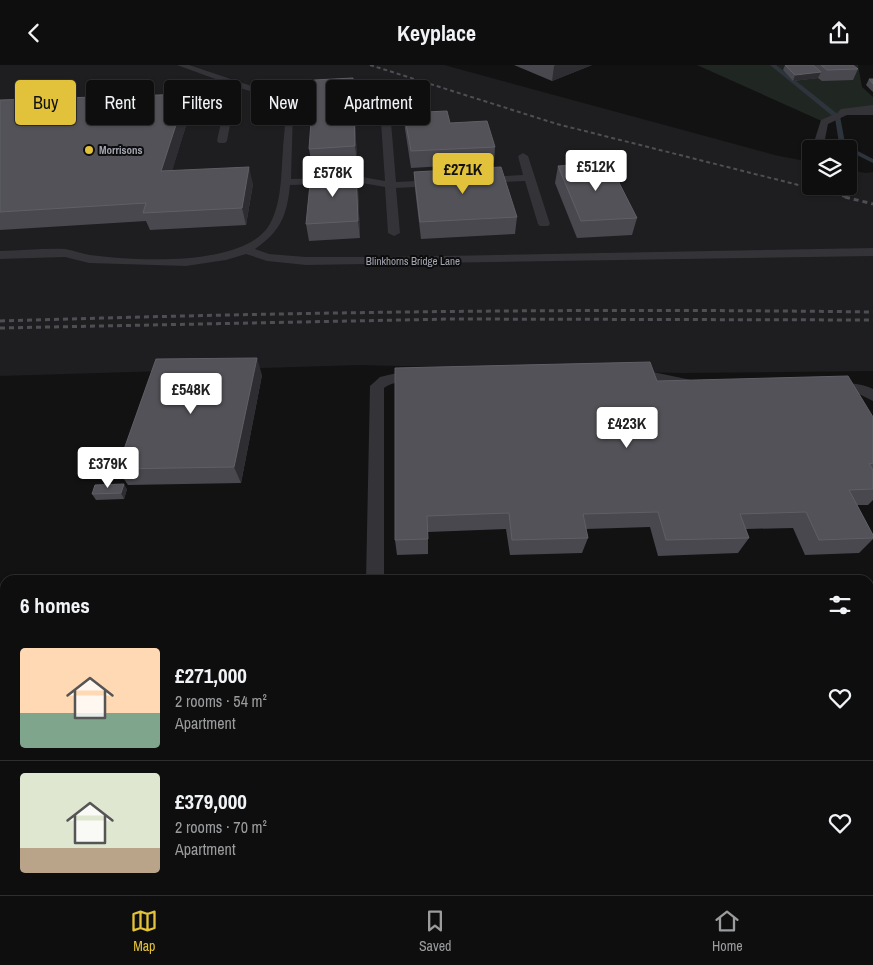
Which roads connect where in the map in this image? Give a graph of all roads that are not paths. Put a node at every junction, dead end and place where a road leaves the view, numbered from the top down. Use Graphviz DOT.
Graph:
graph roads {
  1 [pos="181,65"];
  2 [pos="225,80"];
  3 [pos="241,86"];
  4 [pos="873,110"];
  5 [pos="840,114"];
  6 [pos="225,125"];
  7 [pos="386,125"];
  8 [pos="820,139"];
  9 [pos="222,141"];
  10 [pos="523,156"];
  11 [pos="529,178"];
  12 [pos="474,181"];
  13 [pos="447,182"];
  14 [pos="284,183"];
  15 [pos="390,185"];
  16 [pos="544,224"];
  17 [pos="394,233"];
  18 [pos="246,250"];
  19 [pos="65,253"];
  20 [pos="873,253"];
  21 [pos="0,255"];
  22 [pos="619,373"];
  23 [pos="430,377"];
  24 [pos="697,385"];
  25 [pos="820,387"];
  26 [pos="873,396"];
  27 [pos="375,575"];
  1 -- 2 [label="lane"];
  3 -- 14 [label="lane"];
  4 -- 5 [label="street"];
  5 -- 8 [label="lane"];
  6 -- 9 [label="lane"];
  7 -- 15 [label="lane"];
  10 -- 11 [label="lane"];
  11 -- 12 [label="lane"];
  11 -- 16 [label="lane"];
  13 -- 15 [label="lane"];
  14 -- 15 [label="lane"];
  14 -- 18 [label="lane"];
  15 -- 17 [label="lane"];
  18 -- 19 [label="lane"];
  18 -- 20 [label="lane, Blinkhorns Bridge Lane"];
  19 -- 21 [label="lane"];
  22 -- 24 [label="lane"];
  23 -- 27 [label="lane"];
  25 -- 26 [label="lane"];
}
